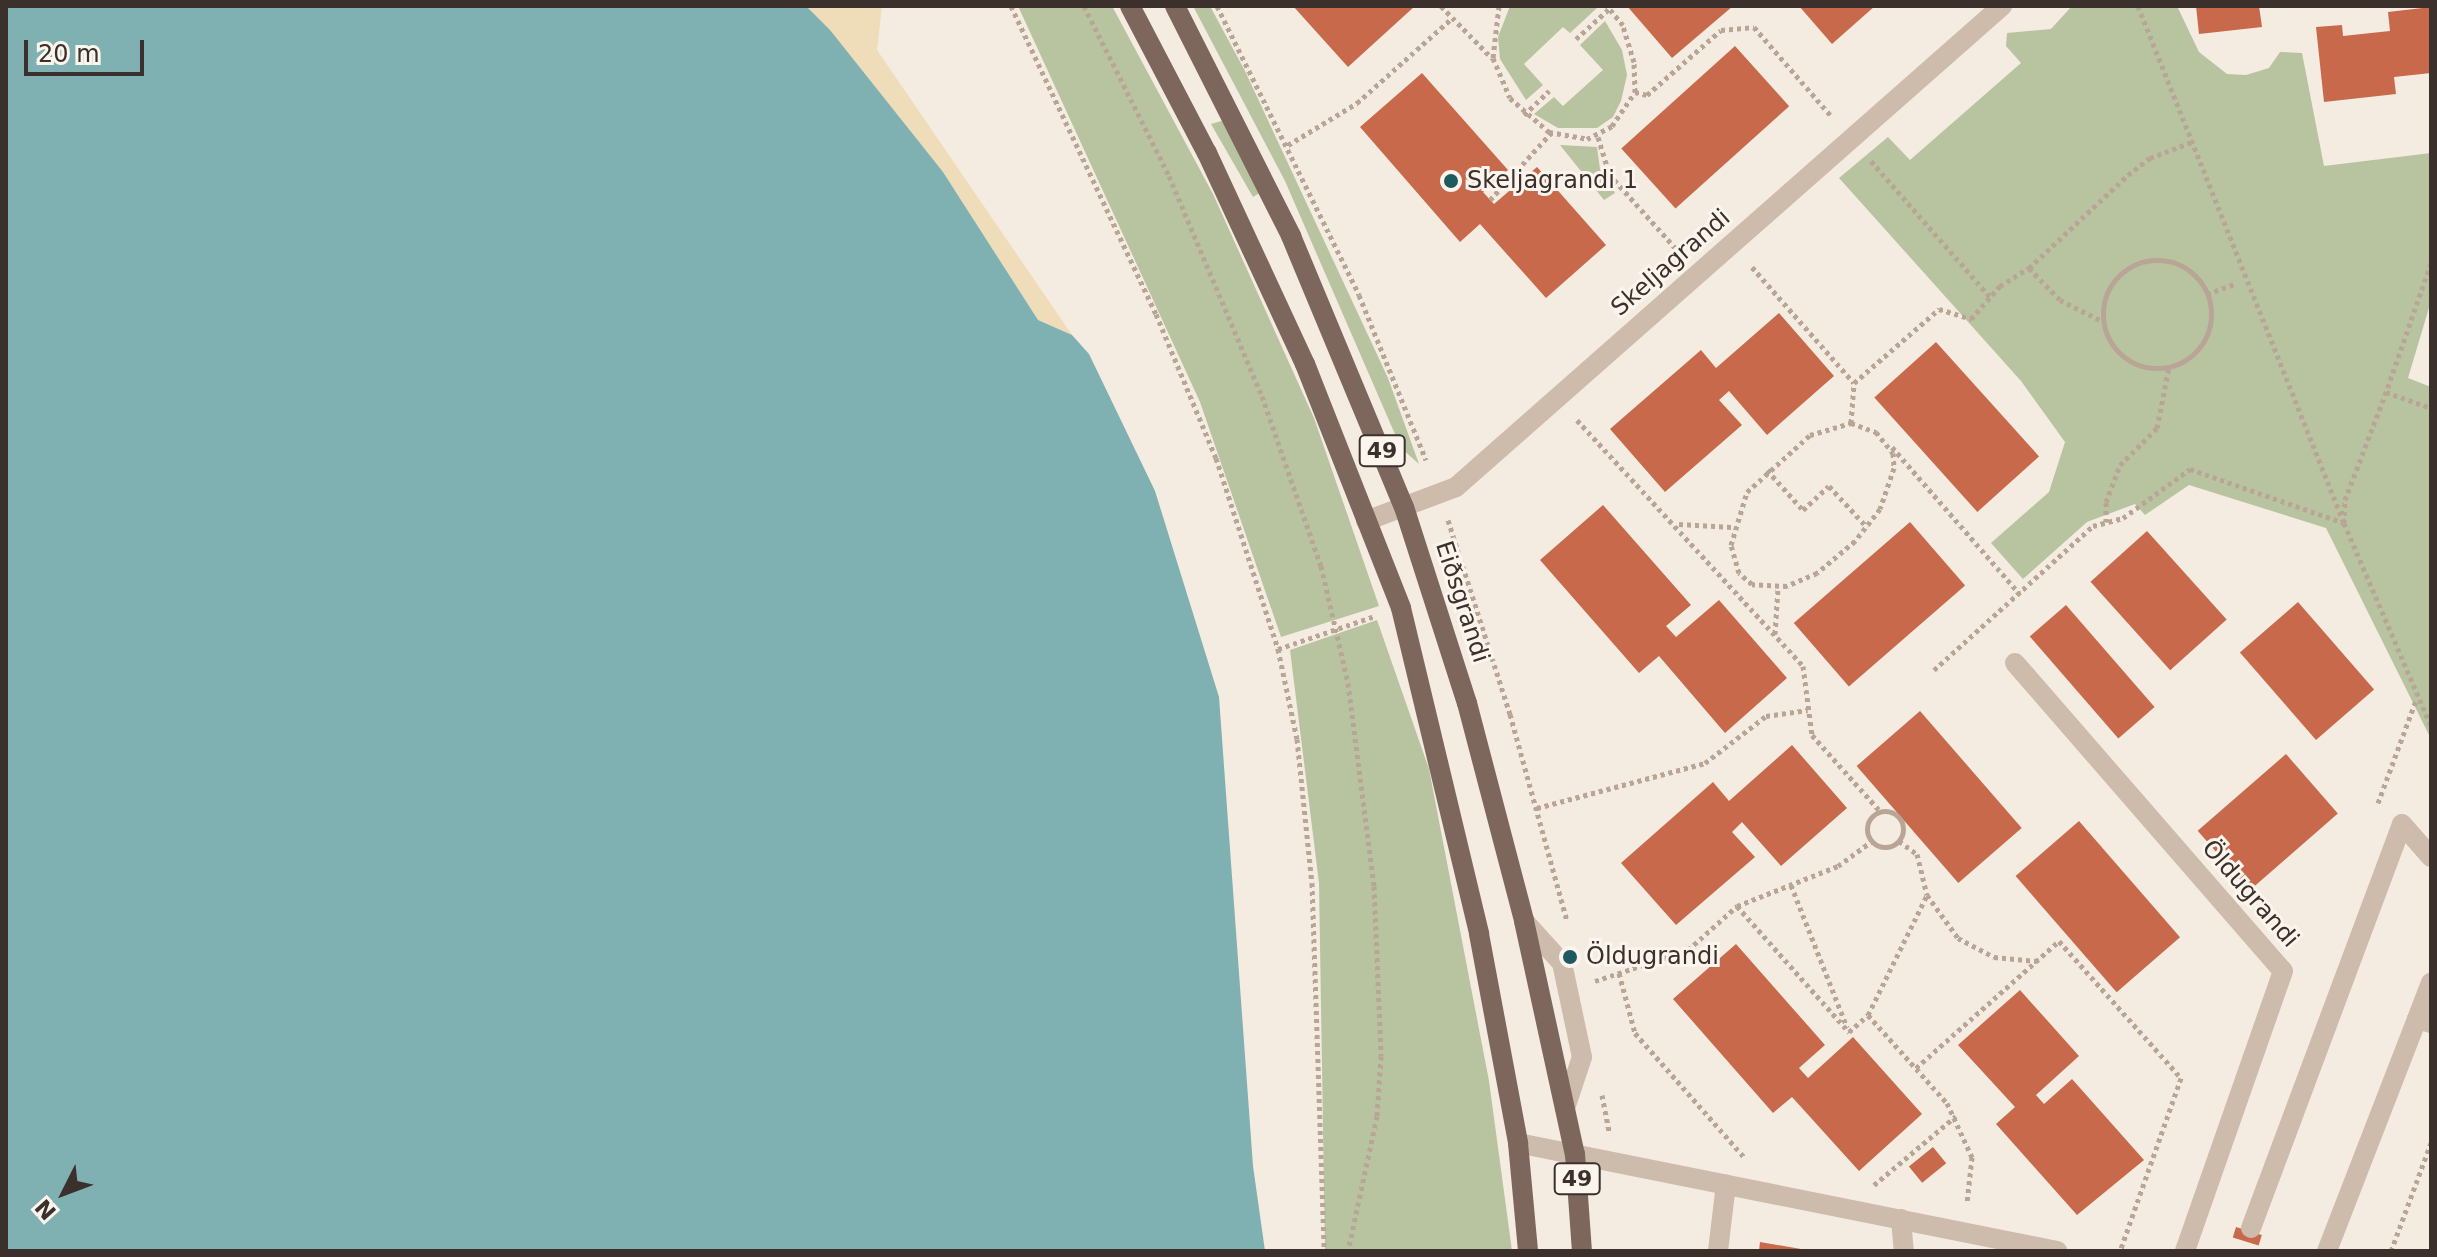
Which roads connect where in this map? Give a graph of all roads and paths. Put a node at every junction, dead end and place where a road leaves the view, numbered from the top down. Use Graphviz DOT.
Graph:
graph roads {
  1 [pos="1011,6"];
  2 [pos="1084,6"];
  3 [pos="1130,6"];
  4 [pos="1175,6"];
  5 [pos="1217,6"];
  6 [pos="1441,6"];
  7 [pos="1499,6"];
  8 [pos="2138,6"];
  9 [pos="1608,7"];
  10 [pos="1994,9"];
  11 [pos="1451,19"];
  12 [pos="1576,39"];
  13 [pos="1493,58"];
  14 [pos="1549,91"];
  15 [pos="1635,92"];
  16 [pos="1524,115"];
  17 [pos="1835,121"];
  18 [pos="1551,133"];
  19 [pos="1598,137"];
  20 [pos="2192,142"];
  21 [pos="1288,145"];
  22 [pos="1871,161"];
  23 [pos="1490,200"];
  24 [pos="1732,244"];
  25 [pos="2431,263"];
  26 [pos="2029,268"];
  27 [pos="1698,274"];
  28 [pos="2234,284"];
  29 [pos="2207,294"];
  30 [pos="1990,297"];
  31 [pos="2104,322"];
  32 [pos="2169,367"];
  33 [pos="1854,383"];
  34 [pos="2386,392"];
  35 [pos="1558,398"];
  36 [pos="2431,408"];
  37 [pos="1851,423"];
  38 [pos="1886,440"];
  39 [pos="1426,460"];
  40 [pos="1767,470"];
  41 [pos="1404,507"];
  42 [pos="1447,517"];
  43 [pos="1366,521"];
  44 [pos="2106,522"];
  45 [pos="2344,523"];
  46 [pos="1678,524"];
  47 [pos="1732,527"];
  48 [pos="1867,527"];
  49 [pos="1778,587"];
  50 [pos="2019,593"];
  51 [pos="1380,615"];
  52 [pos="1335,630"];
  53 [pos="1775,635"];
  54 [pos="1278,649"];
  55 [pos="2015,663"];
  56 [pos="1934,670"];
  57 [pos="1808,710"];
  58 [pos="2431,726"];
  59 [pos="1537,808"];
  60 [pos="1880,811"];
  61 [pos="1872,841"];
  62 [pos="1899,841"];
  63 [pos="2431,857"];
  64 [pos="1791,885"];
  65 [pos="1927,895"];
  66 [pos="1737,906"];
  67 [pos="1568,925"];
  68 [pos="2037,961"];
  69 [pos="1619,973"];
  70 [pos="2431,983"];
  71 [pos="1580,987"];
  72 [pos="1868,1015"];
  73 [pos="2424,1021"];
  74 [pos="1849,1032"];
  75 [pos="1916,1068"];
  76 [pos="1600,1086"];
  77 [pos="1956,1116"];
  78 [pos="1610,1141"];
  79 [pos="1518,1143"];
  80 [pos="2431,1143"];
  81 [pos="1575,1154"];
  82 [pos="1753,1167"];
  83 [pos="1726,1184"];
  84 [pos="1847,1208"];
  85 [pos="1901,1219"];
  86 [pos="2251,1228"];
  87 [pos="1962,1231"];
  88 [pos="1324,1251"];
  89 [pos="1348,1251"];
  90 [pos="1528,1251"];
  91 [pos="1582,1251"];
  92 [pos="1718,1251"];
  93 [pos="1904,1251"];
  94 [pos="2057,1251"];
  95 [pos="2120,1251"];
  96 [pos="2185,1251"];
  97 [pos="2327,1251"];
  98 [pos="2391,1251"];
  1 -- 54 [label="path"];
  2 -- 52 [label="path"];
  3 -- 43 [label="main road, 49"];
  4 -- 41 [label="main road, Eiðsgrandi / 49"];
  5 -- 21 [label="path"];
  6 -- 11 [label="path"];
  7 -- 13 [label="path"];
  8 -- 20 [label="path"];
  9 -- 12 [label="path"];
  9 -- 15 [label="path"];
  10 -- 24 [label="street, Skeljagrandi"];
  11 -- 13 [label="path"];
  11 -- 21 [label="path"];
  13 -- 16 [label="path"];
  14 -- 16 [label="path"];
  15 -- 17 [label="path"];
  15 -- 19 [label="path"];
  16 -- 18 [label="path"];
  18 -- 19 [label="path"];
  18 -- 23 [label="path"];
  19 -- 27 [label="path"];
  20 -- 26 [label="path"];
  20 -- 45 [label="path"];
  21 -- 39 [label="path"];
  22 -- 30 [label="path"];
  24 -- 27 [label="street, Skeljagrandi"];
  24 -- 33 [label="path"];
  25 -- 34 [label="path"];
  26 -- 30 [label="path"];
  26 -- 31 [label="path"];
  27 -- 35 [label="street, Skeljagrandi"];
  28 -- 29 [label="path"];
  29 -- 31 [label="path"];
  29 -- 32 [label="path"];
  30 -- 33 [label="path"];
  31 -- 32 [label="path"];
  32 -- 44 [label="path"];
  33 -- 37 [label="path"];
  34 -- 36 [label="path"];
  34 -- 45 [label="path"];
  35 -- 41 [label="street, Skeljagrandi"];
  35 -- 46 [label="path"];
  37 -- 38 [label="path"];
  37 -- 40 [label="path"];
  38 -- 48 [label="path"];
  38 -- 50 [label="path"];
  40 -- 47 [label="path"];
  40 -- 48 [label="path"];
  41 -- 43 [label="street, Skeljagrandi"];
  41 -- 81 [label="main road, Eiðsgrandi / 49"];
  42 -- 59 [label="path"];
  43 -- 79 [label="main road, 49"];
  44 -- 45 [label="path"];
  44 -- 50 [label="path"];
  45 -- 58 [label="path"];
  46 -- 47 [label="path"];
  46 -- 53 [label="path"];
  47 -- 49 [label="path"];
  48 -- 49 [label="path"];
  49 -- 53 [label="path"];
  50 -- 56 [label="path"];
  51 -- 52 [label="path"];
  52 -- 54 [label="path"];
  52 -- 89 [label="path"];
  53 -- 57 [label="path"];
  54 -- 88 [label="path"];
  55 -- 96 [label="street, Öldugrandi"];
  57 -- 59 [label="path"];
  57 -- 60 [label="path"];
  59 -- 67 [label="path"];
  60 -- 61 [label="path"];
  60 -- 62 [label="path"];
  61 -- 62 [label="path"];
  61 -- 64 [label="path"];
  62 -- 65 [label="path"];
  63 -- 86 [label="street"];
  64 -- 66 [label="path"];
  64 -- 74 [label="path"];
  65 -- 68 [label="path"];
  65 -- 72 [label="path"];
  66 -- 69 [label="path"];
  66 -- 74 [label="path"];
  68 -- 75 [label="path"];
  68 -- 95 [label="path"];
  69 -- 71 [label="path"];
  69 -- 82 [label="path"];
  70 -- 73 [label="street"];
  72 -- 74 [label="path"];
  72 -- 75 [label="path"];
  73 -- 97 [label="street"];
  75 -- 77 [label="path"];
  76 -- 78 [label="path"];
  77 -- 84 [label="path"];
  77 -- 87 [label="path"];
  79 -- 81 [label="street"];
  79 -- 90 [label="main road, 49"];
  80 -- 98 [label="path"];
  81 -- 83 [label="street"];
  81 -- 91 [label="main road, Eiðsgrandi / 49"];
  83 -- 84 [label="street"];
  83 -- 92 [label="street"];
  84 -- 85 [label="street"];
  85 -- 87 [label="street"];
  85 -- 93 [label="street"];
  87 -- 94 [label="street"];
}
